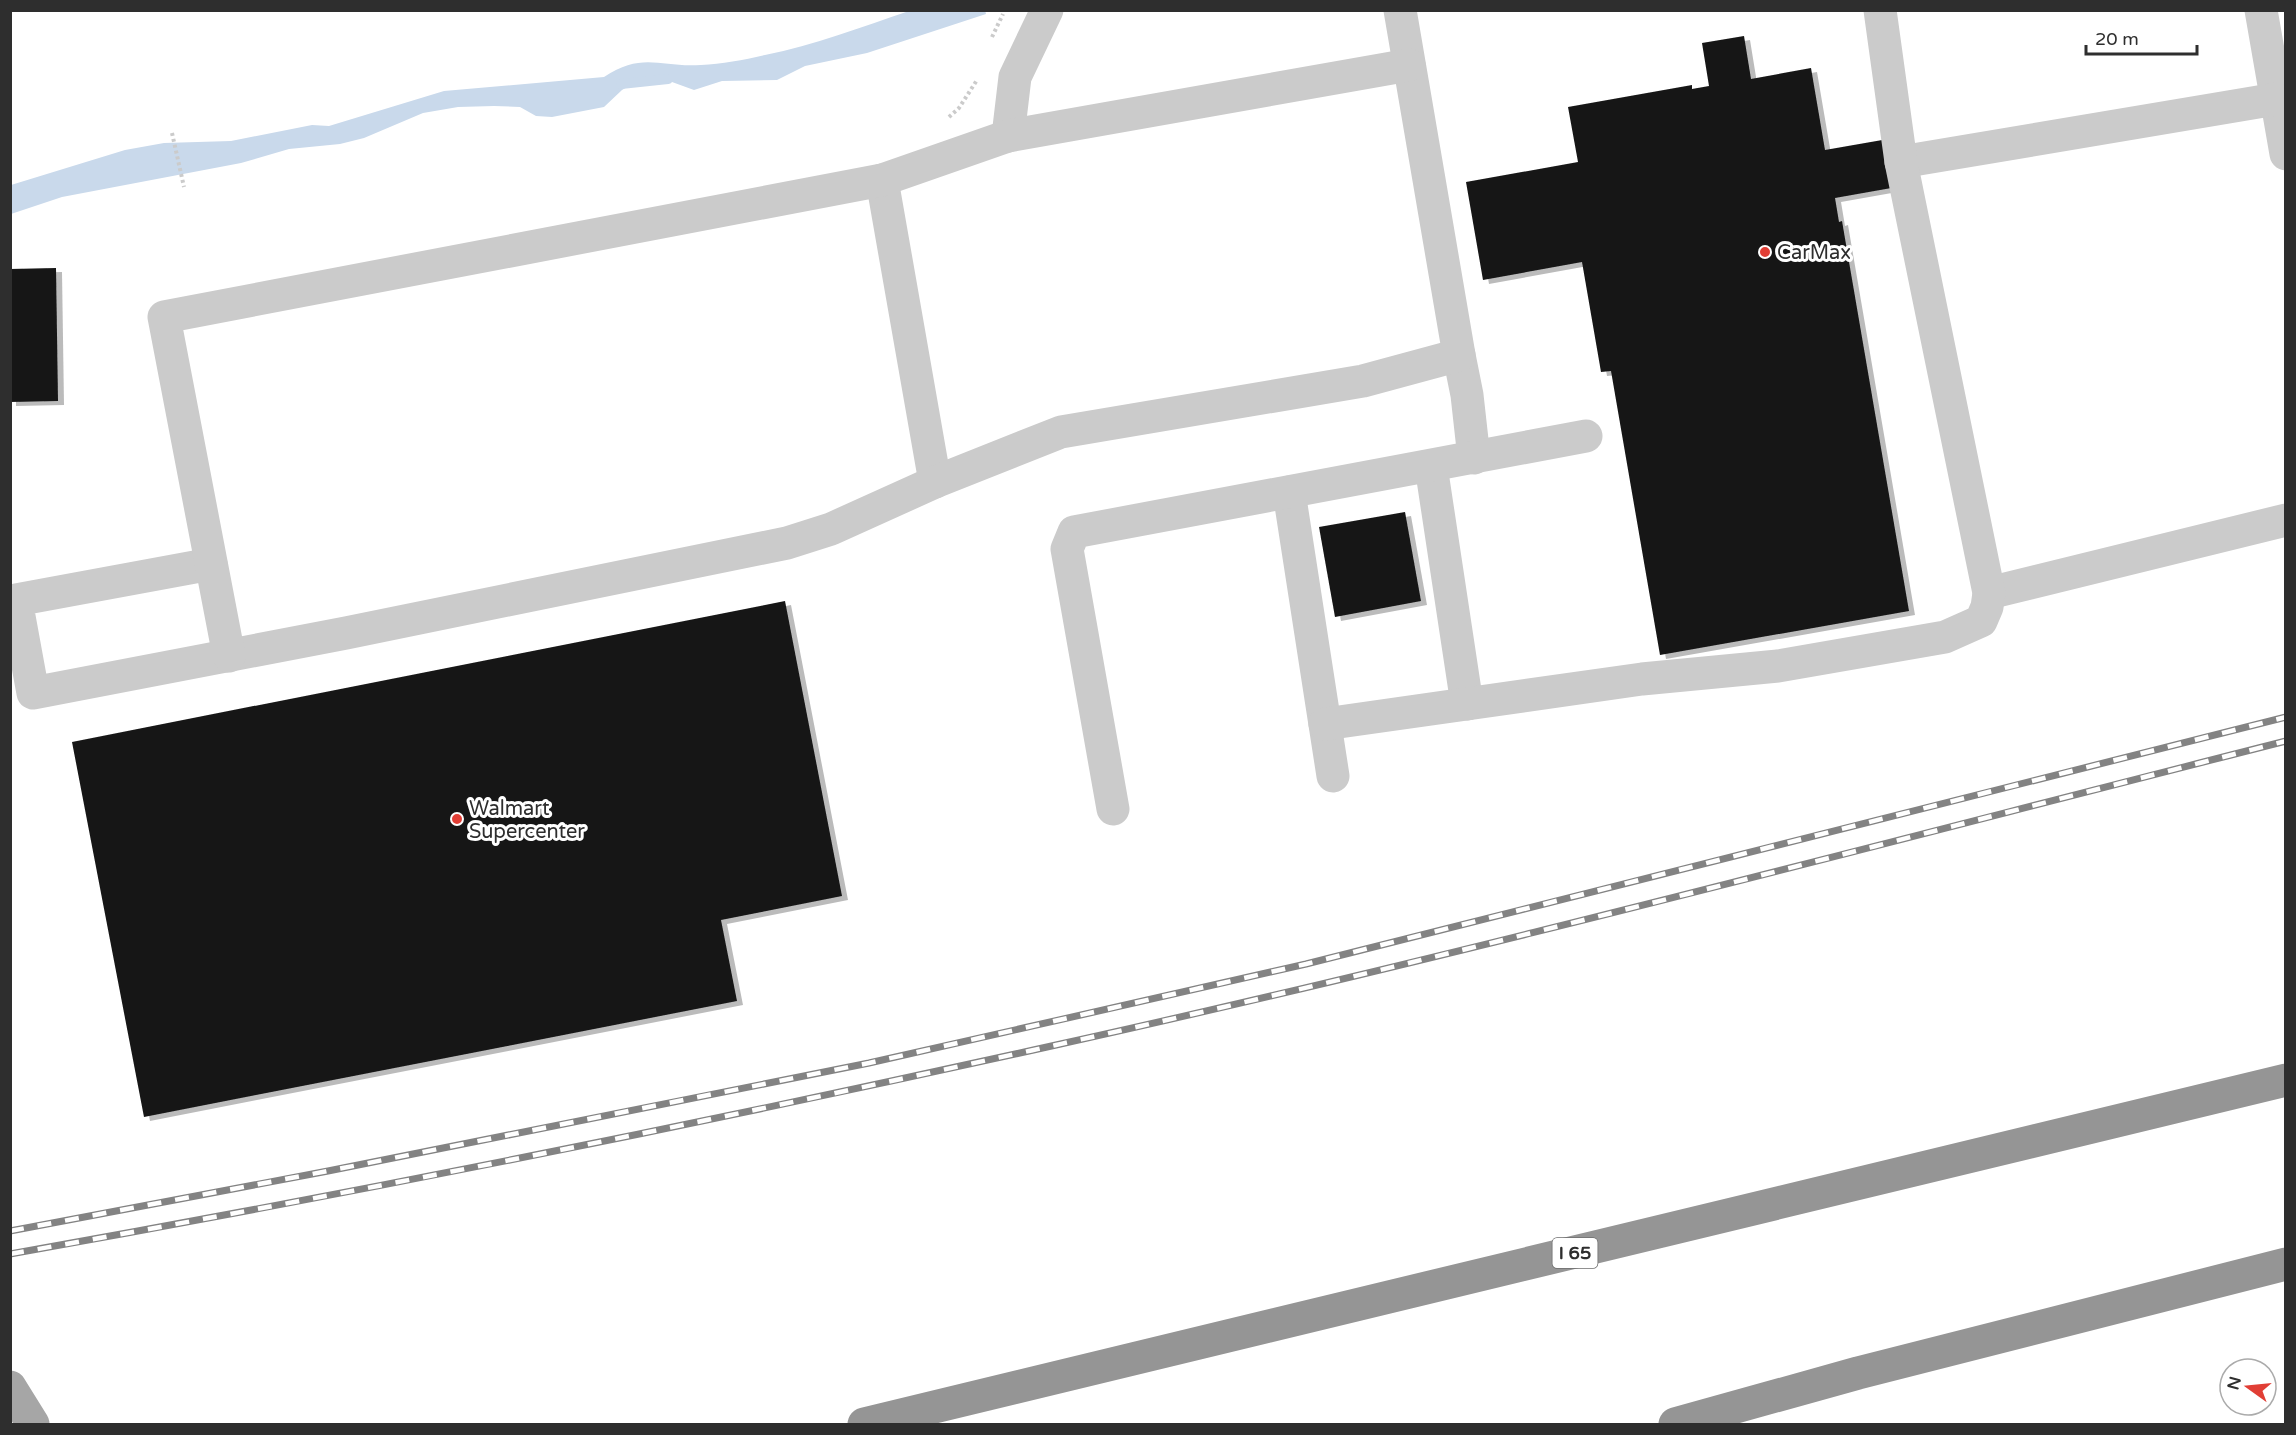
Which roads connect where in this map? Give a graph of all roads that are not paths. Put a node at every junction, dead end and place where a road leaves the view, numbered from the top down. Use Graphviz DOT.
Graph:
graph roads {
  1 [pos="1047,10"];
  2 [pos="1400,10"];
  3 [pos="1880,10"];
  4 [pos="2261,10"];
  5 [pos="1410,65"];
  6 [pos="2276,99"];
  7 [pos="1008,136"];
  8 [pos="2286,154"];
  9 [pos="1901,162"];
  10 [pos="882,180"];
  11 [pos="1459,355"];
  12 [pos="1586,436"];
  13 [pos="1474,458"];
  14 [pos="1431,466"];
  15 [pos="935,482"];
  16 [pos="1289,492"];
  17 [pos="2286,520"];
  18 [pos="211,564"];
  19 [pos="1989,593"];
  20 [pos="228,656"];
  21 [pos="1467,704"];
  22 [pos="1325,724"];
  23 [pos="1333,776"];
  24 [pos="1113,808"];
  25 [pos="2286,1080"];
  26 [pos="2286,1264"];
  27 [pos="10,1387"];
  28 [pos="33,1425"];
  29 [pos="864,1425"];
  30 [pos="1675,1425"];
  1 -- 7 [label="lane"];
  2 -- 5 [label="lane"];
  3 -- 9 [label="lane"];
  4 -- 6 [label="lane"];
  5 -- 7 [label="lane"];
  5 -- 11 [label="lane"];
  6 -- 8 [label="lane"];
  6 -- 9 [label="lane"];
  7 -- 10 [label="lane"];
  9 -- 19 [label="lane"];
  10 -- 15 [label="lane"];
  10 -- 18 [label="lane"];
  11 -- 13 [label="lane"];
  11 -- 15 [label="lane"];
  12 -- 13 [label="lane"];
  13 -- 14 [label="lane"];
  14 -- 16 [label="lane"];
  14 -- 21 [label="lane"];
  15 -- 20 [label="lane"];
  16 -- 22 [label="lane"];
  16 -- 24 [label="lane"];
  17 -- 19 [label="lane"];
  18 -- 20 [label="lane"];
  18 -- 20 [label="lane"];
  19 -- 21 [label="lane"];
  21 -- 22 [label="lane"];
  22 -- 23 [label="lane"];
  25 -- 29 [label="highway, I 65"];
  26 -- 30 [label="highway"];
  27 -- 28 [label="main road"];
}
